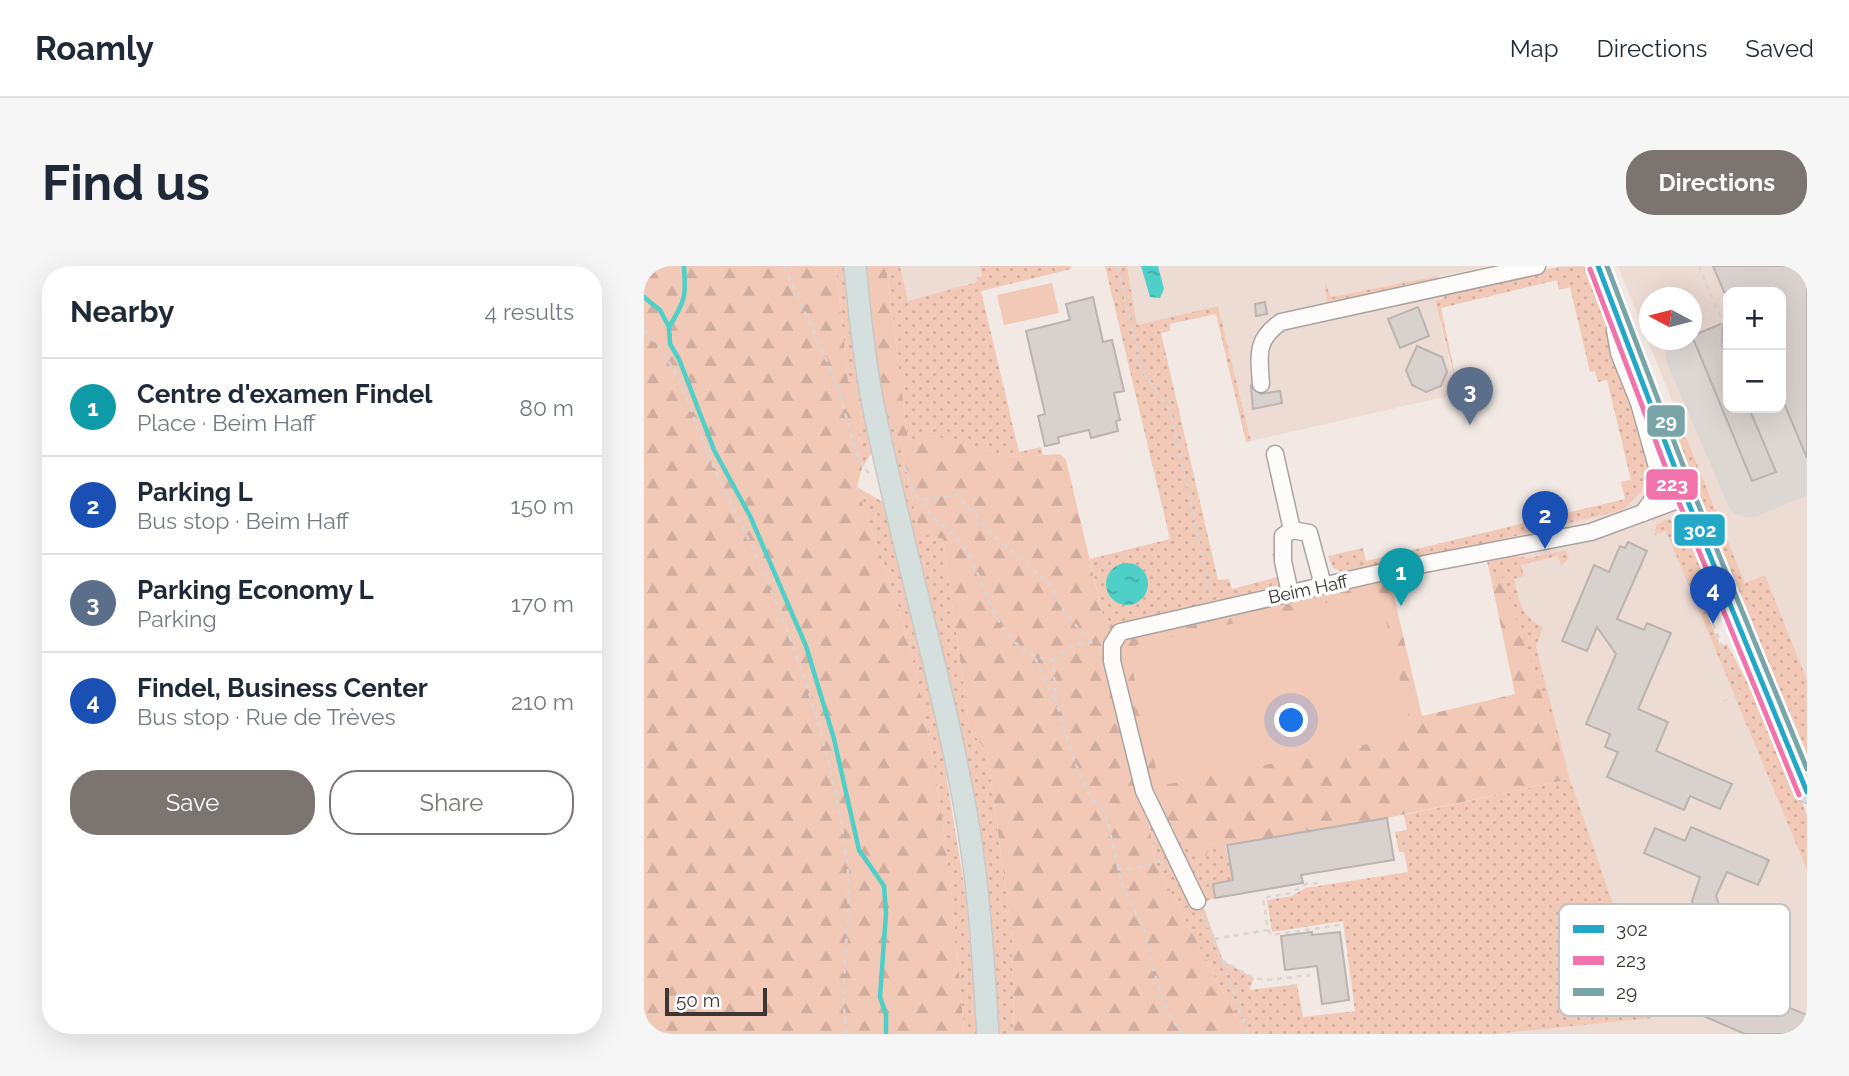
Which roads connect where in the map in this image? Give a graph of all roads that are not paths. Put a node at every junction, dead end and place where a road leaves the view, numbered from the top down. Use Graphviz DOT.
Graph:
graph roads {
  1 [pos="855,266"];
  2 [pos="1537,266"];
  3 [pos="1598,266"];
  4 [pos="1608,292"];
  5 [pos="1261,384"];
  6 [pos="1275,454"];
  7 [pos="1686,497"];
  8 [pos="1641,515"];
  9 [pos="1292,530"];
  10 [pos="1323,586"];
  11 [pos="1290,593"];
  12 [pos="1807,792"];
  13 [pos="1197,901"];
  14 [pos="988,1034"];
  1 -- 14 [label="main road"];
  2 -- 5 [label="street"];
  3 -- 4 [label="main road"];
  4 -- 7 [label="main road"];
  4 -- 8 [label="street"];
  6 -- 9 [label="street"];
  7 -- 8 [label="street, Beim Haff"];
  7 -- 12 [label="main road"];
  8 -- 10 [label="street, Beim Haff"];
  9 -- 10 [label="street"];
  9 -- 11 [label="street"];
  10 -- 11 [label="street, Beim Haff"];
  11 -- 13 [label="street, Beim Haff"];
}
